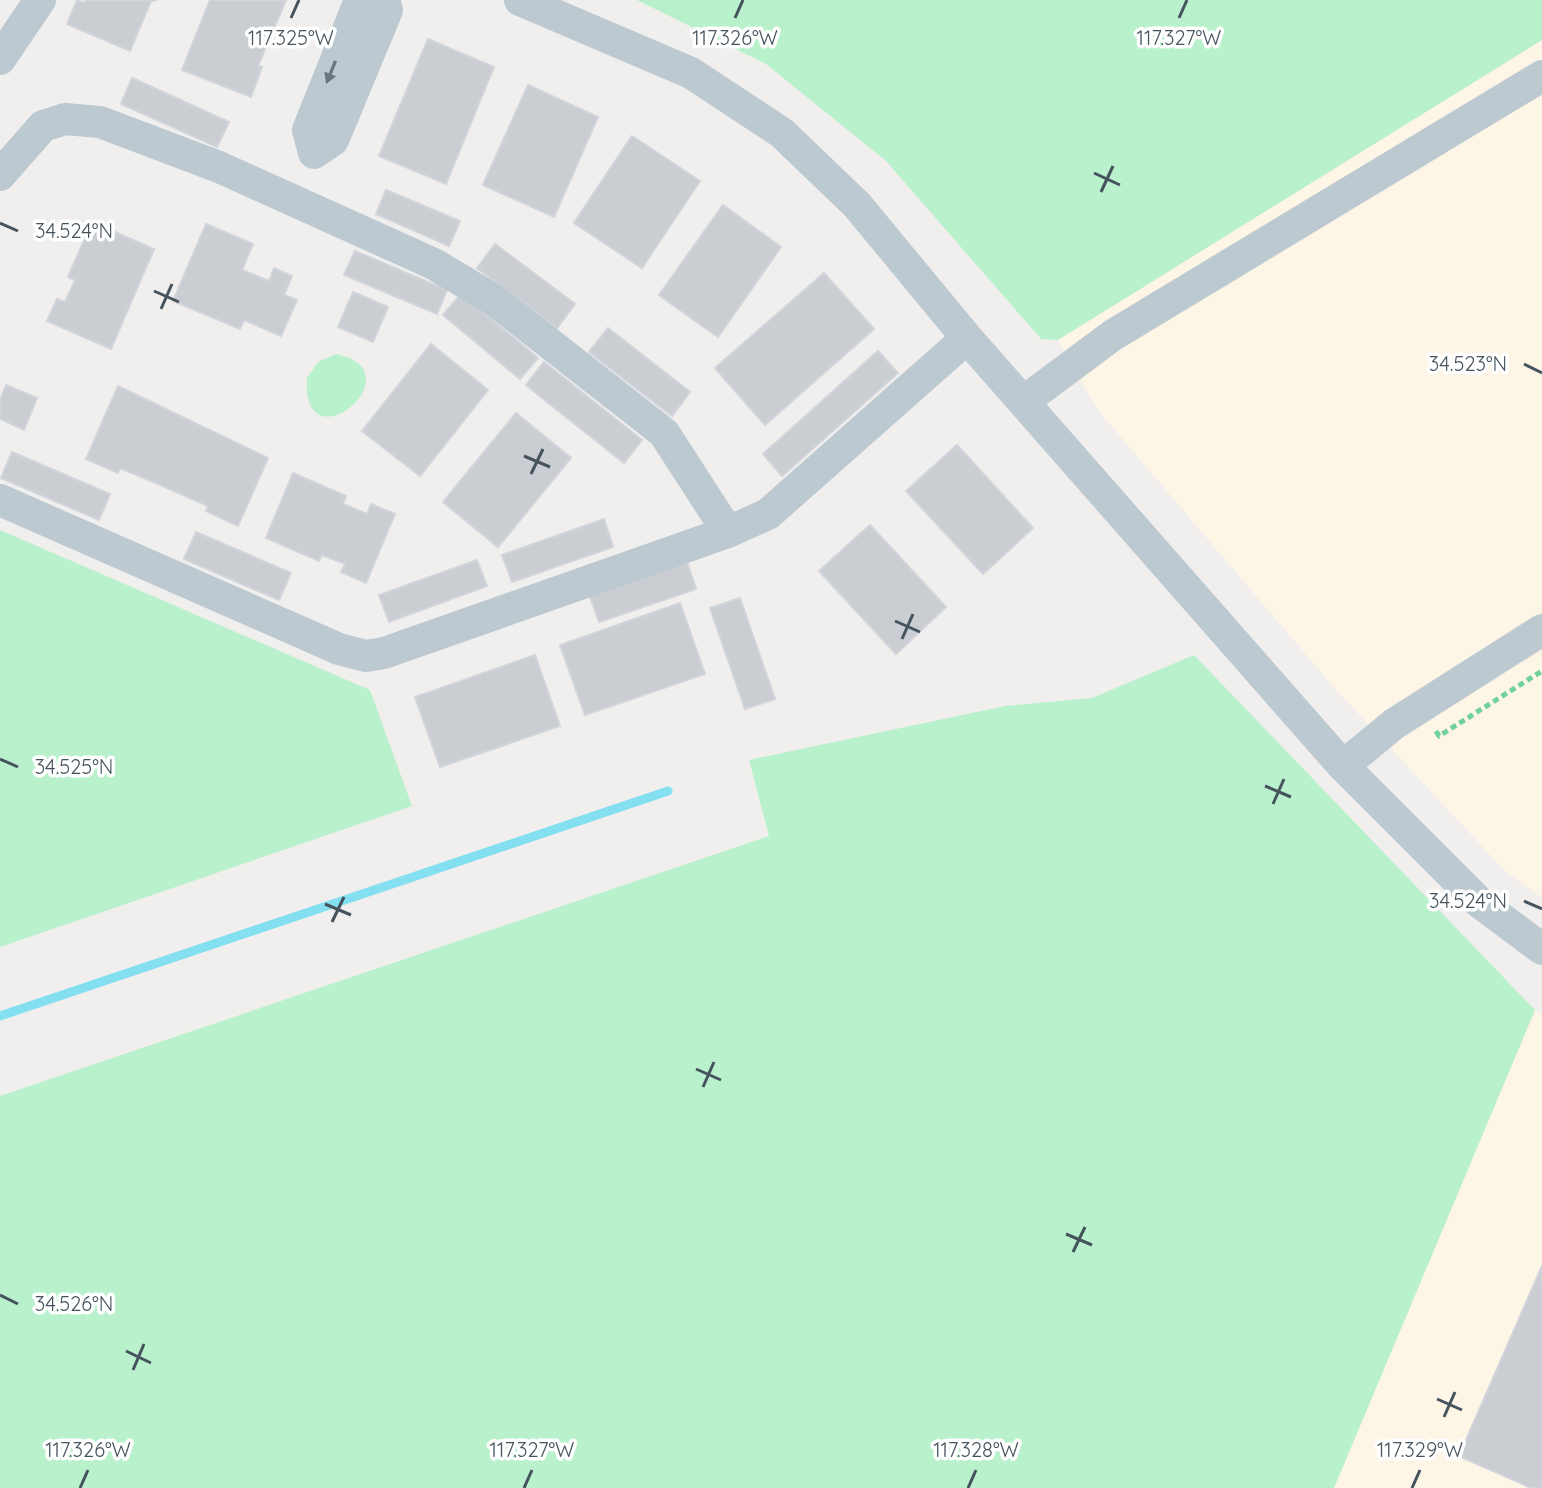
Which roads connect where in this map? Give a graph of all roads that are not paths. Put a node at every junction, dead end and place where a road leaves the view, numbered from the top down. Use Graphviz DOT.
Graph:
graph roads {
  1 [pos="40,0"];
  2 [pos="360,0"];
  3 [pos="384,0"];
  4 [pos="520,0"];
  5 [pos="0,59"];
  6 [pos="1542,76"];
  7 [pos="314,153"];
  8 [pos="0,175"];
  9 [pos="294,201"];
  10 [pos="967,338"];
  11 [pos="1023,402"];
  12 [pos="0,500"];
  13 [pos="728,532"];
  14 [pos="1542,630"];
  15 [pos="1343,766"];
  16 [pos="1542,949"];
  1 -- 5 [label="street"];
  2 -- 7 [label="street, one-way"];
  3 -- 7 [label="street"];
  4 -- 10 [label="street"];
  6 -- 11 [label="street"];
  7 -- 9 [label="street"];
  8 -- 9 [label="street"];
  9 -- 13 [label="street"];
  10 -- 11 [label="street"];
  10 -- 13 [label="street"];
  11 -- 15 [label="street"];
  12 -- 13 [label="street"];
  14 -- 15 [label="street"];
  15 -- 16 [label="street"];
}
